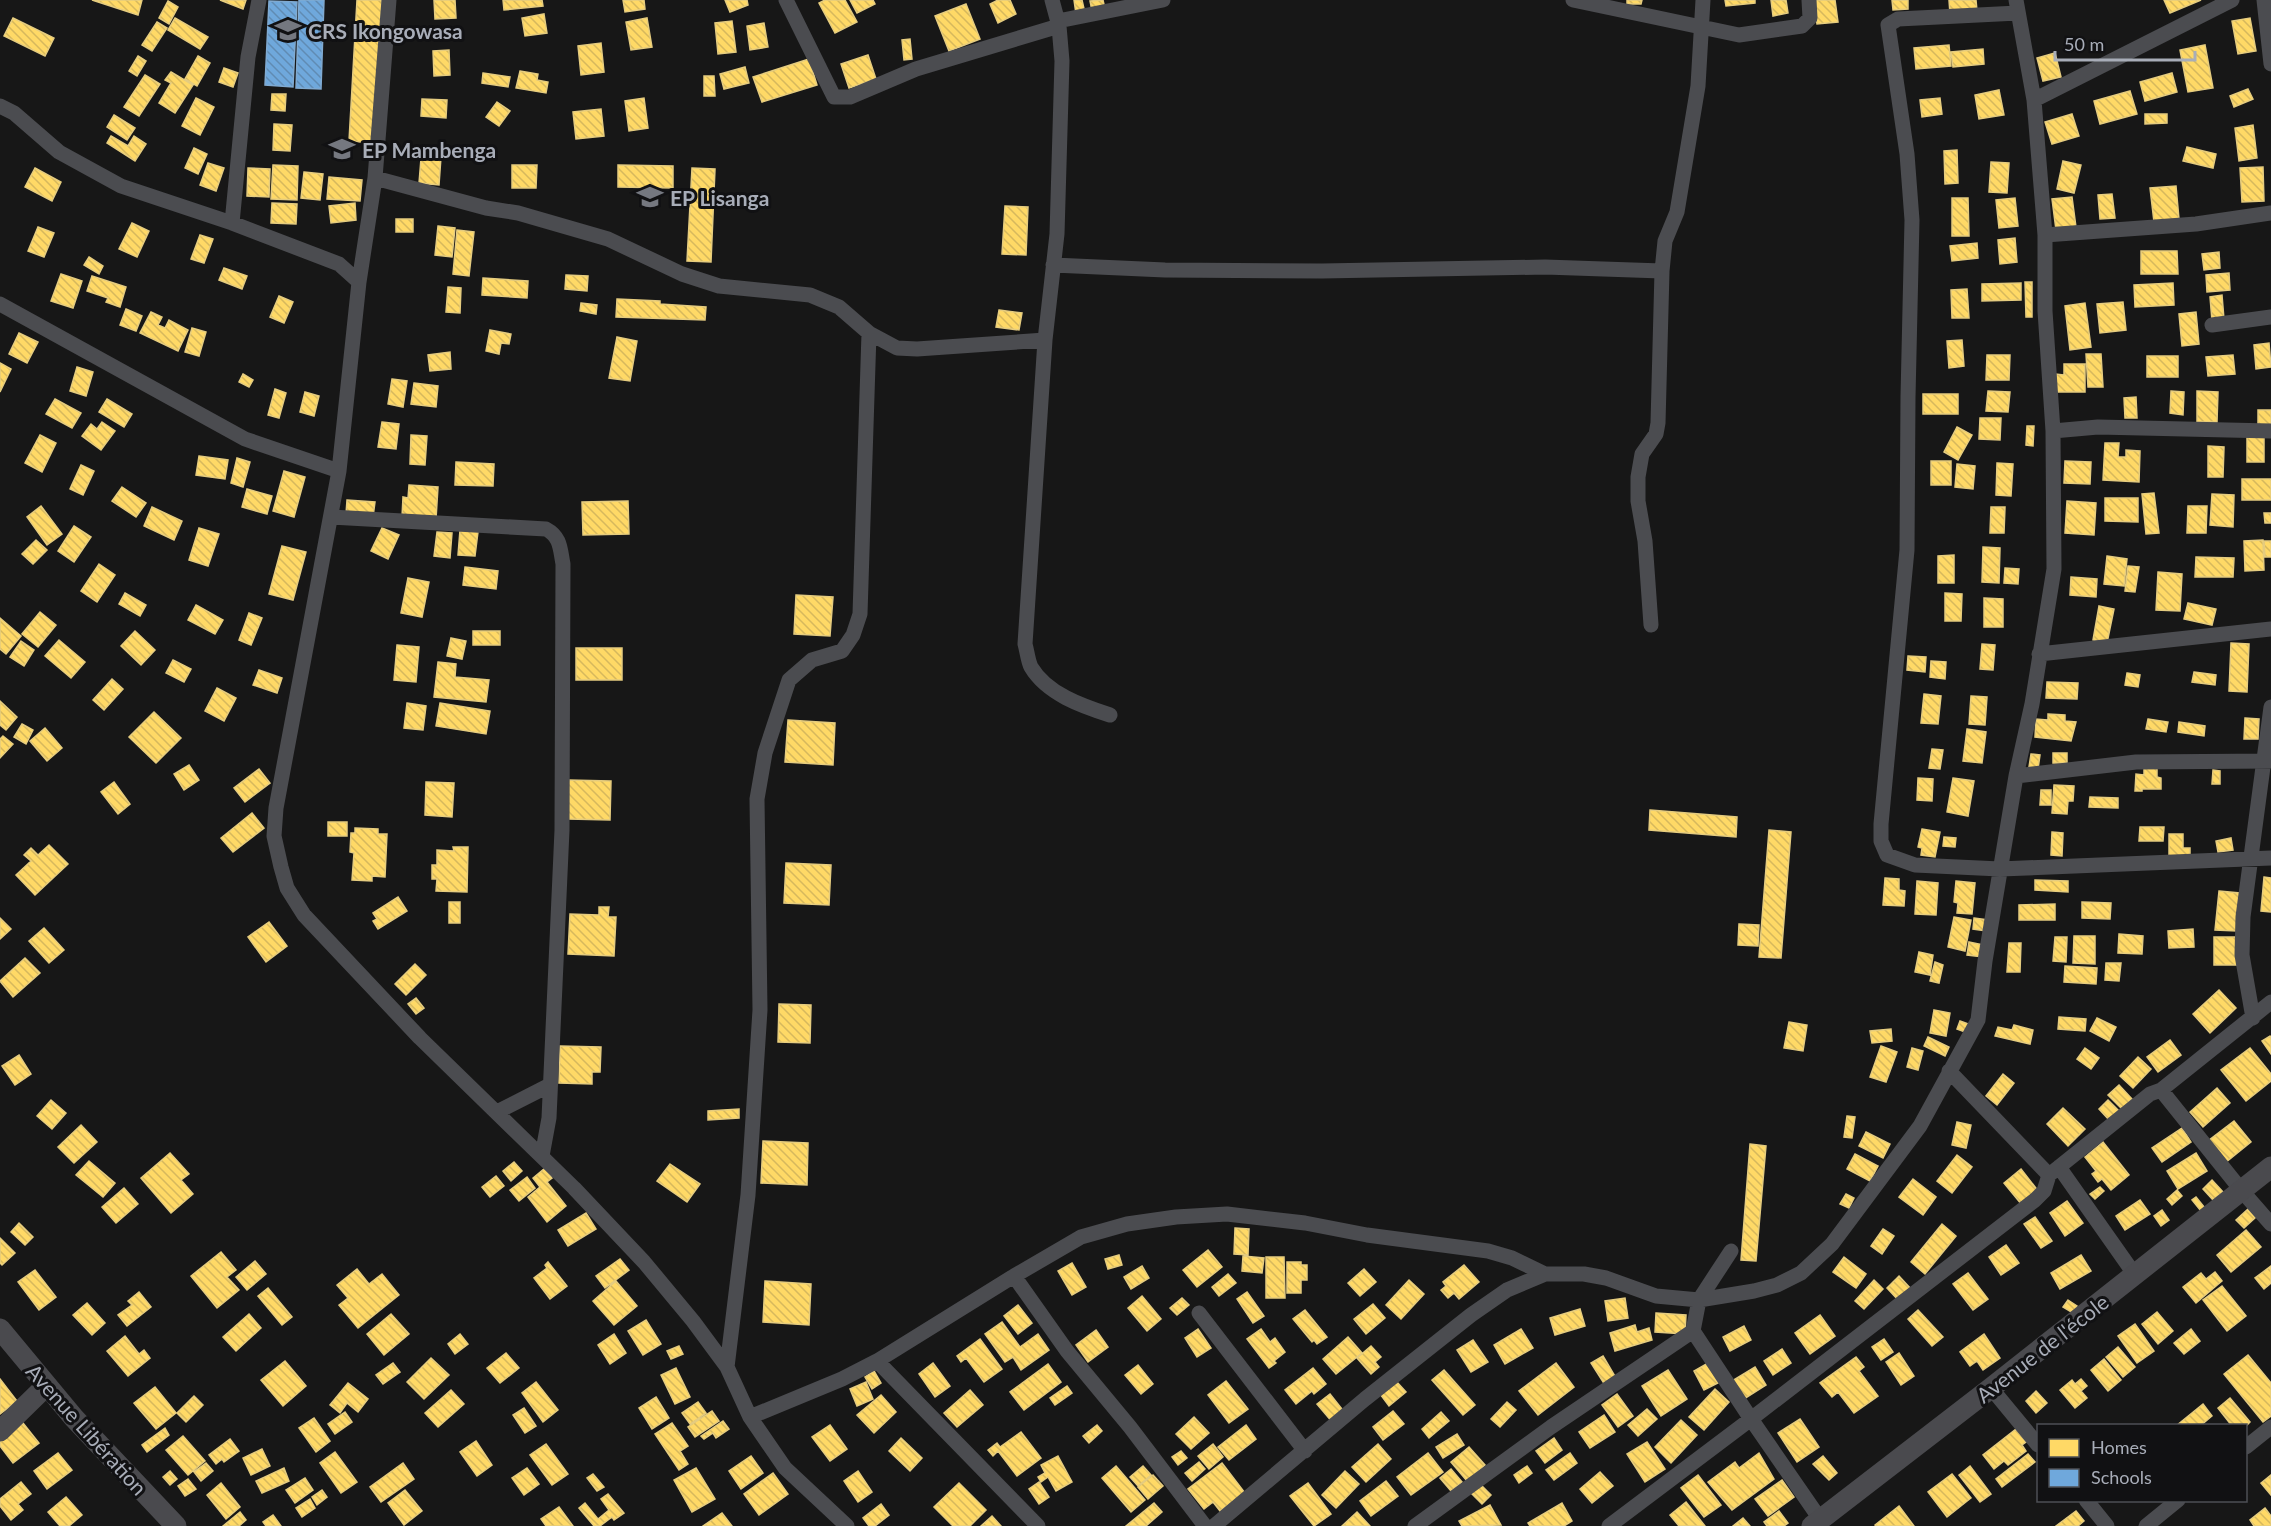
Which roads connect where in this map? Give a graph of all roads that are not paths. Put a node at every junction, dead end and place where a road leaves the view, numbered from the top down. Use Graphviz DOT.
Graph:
graph roads {
  1 [pos="259,0"];
  2 [pos="389,0"];
  3 [pos="786,0"];
  4 [pos="1052,0"];
  5 [pos="1163,0"];
  6 [pos="1573,0"];
  7 [pos="1702,0"];
  8 [pos="1809,0"];
  9 [pos="2232,0"];
  10 [pos="2264,0"];
  11 [pos="2017,7"];
  12 [pos="1058,23"];
  13 [pos="1702,28"];
  14 [pos="2271,64"];
  15 [pos="2034,100"];
  16 [pos="0,106"];
  17 [pos="375,178"];
  18 [pos="2271,213"];
  19 [pos="232,223"];
  20 [pos="2045,235"];
  21 [pos="363,261"];
  22 [pos="339,264"];
  23 [pos="1053,265"];
  24 [pos="1662,271"];
  25 [pos="359,282"];
  26 [pos="0,304"];
  27 [pos="2271,317"];
  28 [pos="2212,325"];
  29 [pos="868,333"];
  30 [pos="1045,340"];
  31 [pos="2053,431"];
  32 [pos="2271,431"];
  33 [pos="339,471"];
  34 [pos="331,517"];
  35 [pos="1651,625"];
  36 [pos="2271,629"];
  37 [pos="2039,654"];
  38 [pos="2271,707"];
  39 [pos="1110,715"];
  40 [pos="2267,762"];
  41 [pos="2016,776"];
  42 [pos="2271,858"];
  43 [pos="2252,860"];
  44 [pos="2000,869"];
  45 [pos="2271,1002"];
  46 [pos="2253,1018"];
  47 [pos="1949,1071"];
  48 [pos="550,1085"];
  49 [pos="2161,1090"];
  50 [pos="497,1112"];
  51 [pos="542,1156"];
  52 [pos="2271,1167"];
  53 [pos="2054,1171"];
  54 [pos="2242,1191"];
  55 [pos="2271,1224"];
  56 [pos="1731,1251"];
  57 [pos="1545,1274"];
  58 [pos="2135,1275"];
  59 [pos="1014,1276"];
  60 [pos="1699,1299"];
  61 [pos="1199,1313"];
  62 [pos="0,1329"];
  63 [pos="1694,1331"];
  64 [pos="877,1361"];
  65 [pos="727,1367"];
  66 [pos="46,1386"];
  67 [pos="1991,1388"];
  68 [pos="750,1417"];
  69 [pos="1751,1419"];
  70 [pos="2271,1427"];
  71 [pos="0,1431"];
  72 [pos="2037,1444"];
  73 [pos="2247,1446"];
  74 [pos="1305,1451"];
  75 [pos="2088,1502"];
  76 [pos="2176,1502"];
  77 [pos="1816,1523"];
  78 [pos="176,1526"];
  79 [pos="847,1526"];
  80 [pos="1038,1526"];
  81 [pos="1205,1526"];
  82 [pos="1214,1526"];
  83 [pos="1415,1526"];
  84 [pos="1609,1526"];
  85 [pos="2107,1526"];
  86 [pos="2146,1526"];
  1 -- 19 [label="street"];
  2 -- 17 [label="street"];
  3 -- 12 [label="street"];
  4 -- 12 [label="street"];
  5 -- 12 [label="street"];
  6 -- 13 [label="street"];
  7 -- 13 [label="street"];
  8 -- 13 [label="street"];
  9 -- 15 [label="street"];
  10 -- 14 [label="street"];
  11 -- 15 [label="street"];
  11 -- 44 [label="street"];
  12 -- 23 [label="street"];
  13 -- 24 [label="street"];
  15 -- 20 [label="street"];
  16 -- 19 [label="street"];
  17 -- 21 [label="street"];
  17 -- 29 [label="street"];
  18 -- 20 [label="street"];
  19 -- 22 [label="street"];
  20 -- 31 [label="street"];
  21 -- 22 [label="street"];
  21 -- 25 [label="street"];
  22 -- 25 [label="street"];
  23 -- 24 [label="street"];
  23 -- 30 [label="street"];
  24 -- 35 [label="street"];
  25 -- 33 [label="street"];
  26 -- 33 [label="street"];
  27 -- 28 [label="street"];
  29 -- 30 [label="street"];
  29 -- 65 [label="street"];
  30 -- 39 [label="street"];
  31 -- 32 [label="street"];
  31 -- 37 [label="street"];
  33 -- 34 [label="street"];
  34 -- 48 [label="street"];
  34 -- 50 [label="street"];
  36 -- 37 [label="street"];
  37 -- 41 [label="street"];
  38 -- 40 [label="street"];
  40 -- 41 [label="street"];
  40 -- 43 [label="street"];
  41 -- 44 [label="street"];
  42 -- 43 [label="street"];
  43 -- 44 [label="street"];
  43 -- 46 [label="street"];
  44 -- 47 [label="street"];
  45 -- 46 [label="street"];
  46 -- 49 [label="street"];
  47 -- 53 [label="street"];
  47 -- 60 [label="street"];
  48 -- 50 [label="street"];
  48 -- 51 [label="street"];
  49 -- 53 [label="street"];
  49 -- 54 [label="street"];
  50 -- 51 [label="street"];
  51 -- 65 [label="street"];
  52 -- 54 [label="street, Avenue de l'école"];
  53 -- 58 [label="street"];
  53 -- 69 [label="street"];
  54 -- 55 [label="street"];
  54 -- 58 [label="street, Avenue de l'école"];
  56 -- 60 [label="street"];
  57 -- 59 [label="street"];
  57 -- 60 [label="street"];
  57 -- 74 [label="street"];
  58 -- 67 [label="street, Avenue de l'école"];
  59 -- 64 [label="street"];
  59 -- 81 [label="street"];
  60 -- 63 [label="street"];
  61 -- 74 [label="street"];
  62 -- 66 [label="street, Avenue Libération"];
  63 -- 69 [label="street"];
  63 -- 83 [label="street"];
  64 -- 68 [label="street"];
  64 -- 80 [label="street"];
  65 -- 68 [label="street"];
  66 -- 71 [label="street"];
  66 -- 78 [label="street, Avenue Libération"];
  67 -- 72 [label="street"];
  67 -- 77 [label="street, Avenue de l'école"];
  68 -- 79 [label="street"];
  69 -- 77 [label="street"];
  69 -- 84 [label="street"];
  70 -- 73 [label="street"];
  74 -- 82 [label="street"];
  75 -- 85 [label="street"];
  76 -- 86 [label="street"];
}
